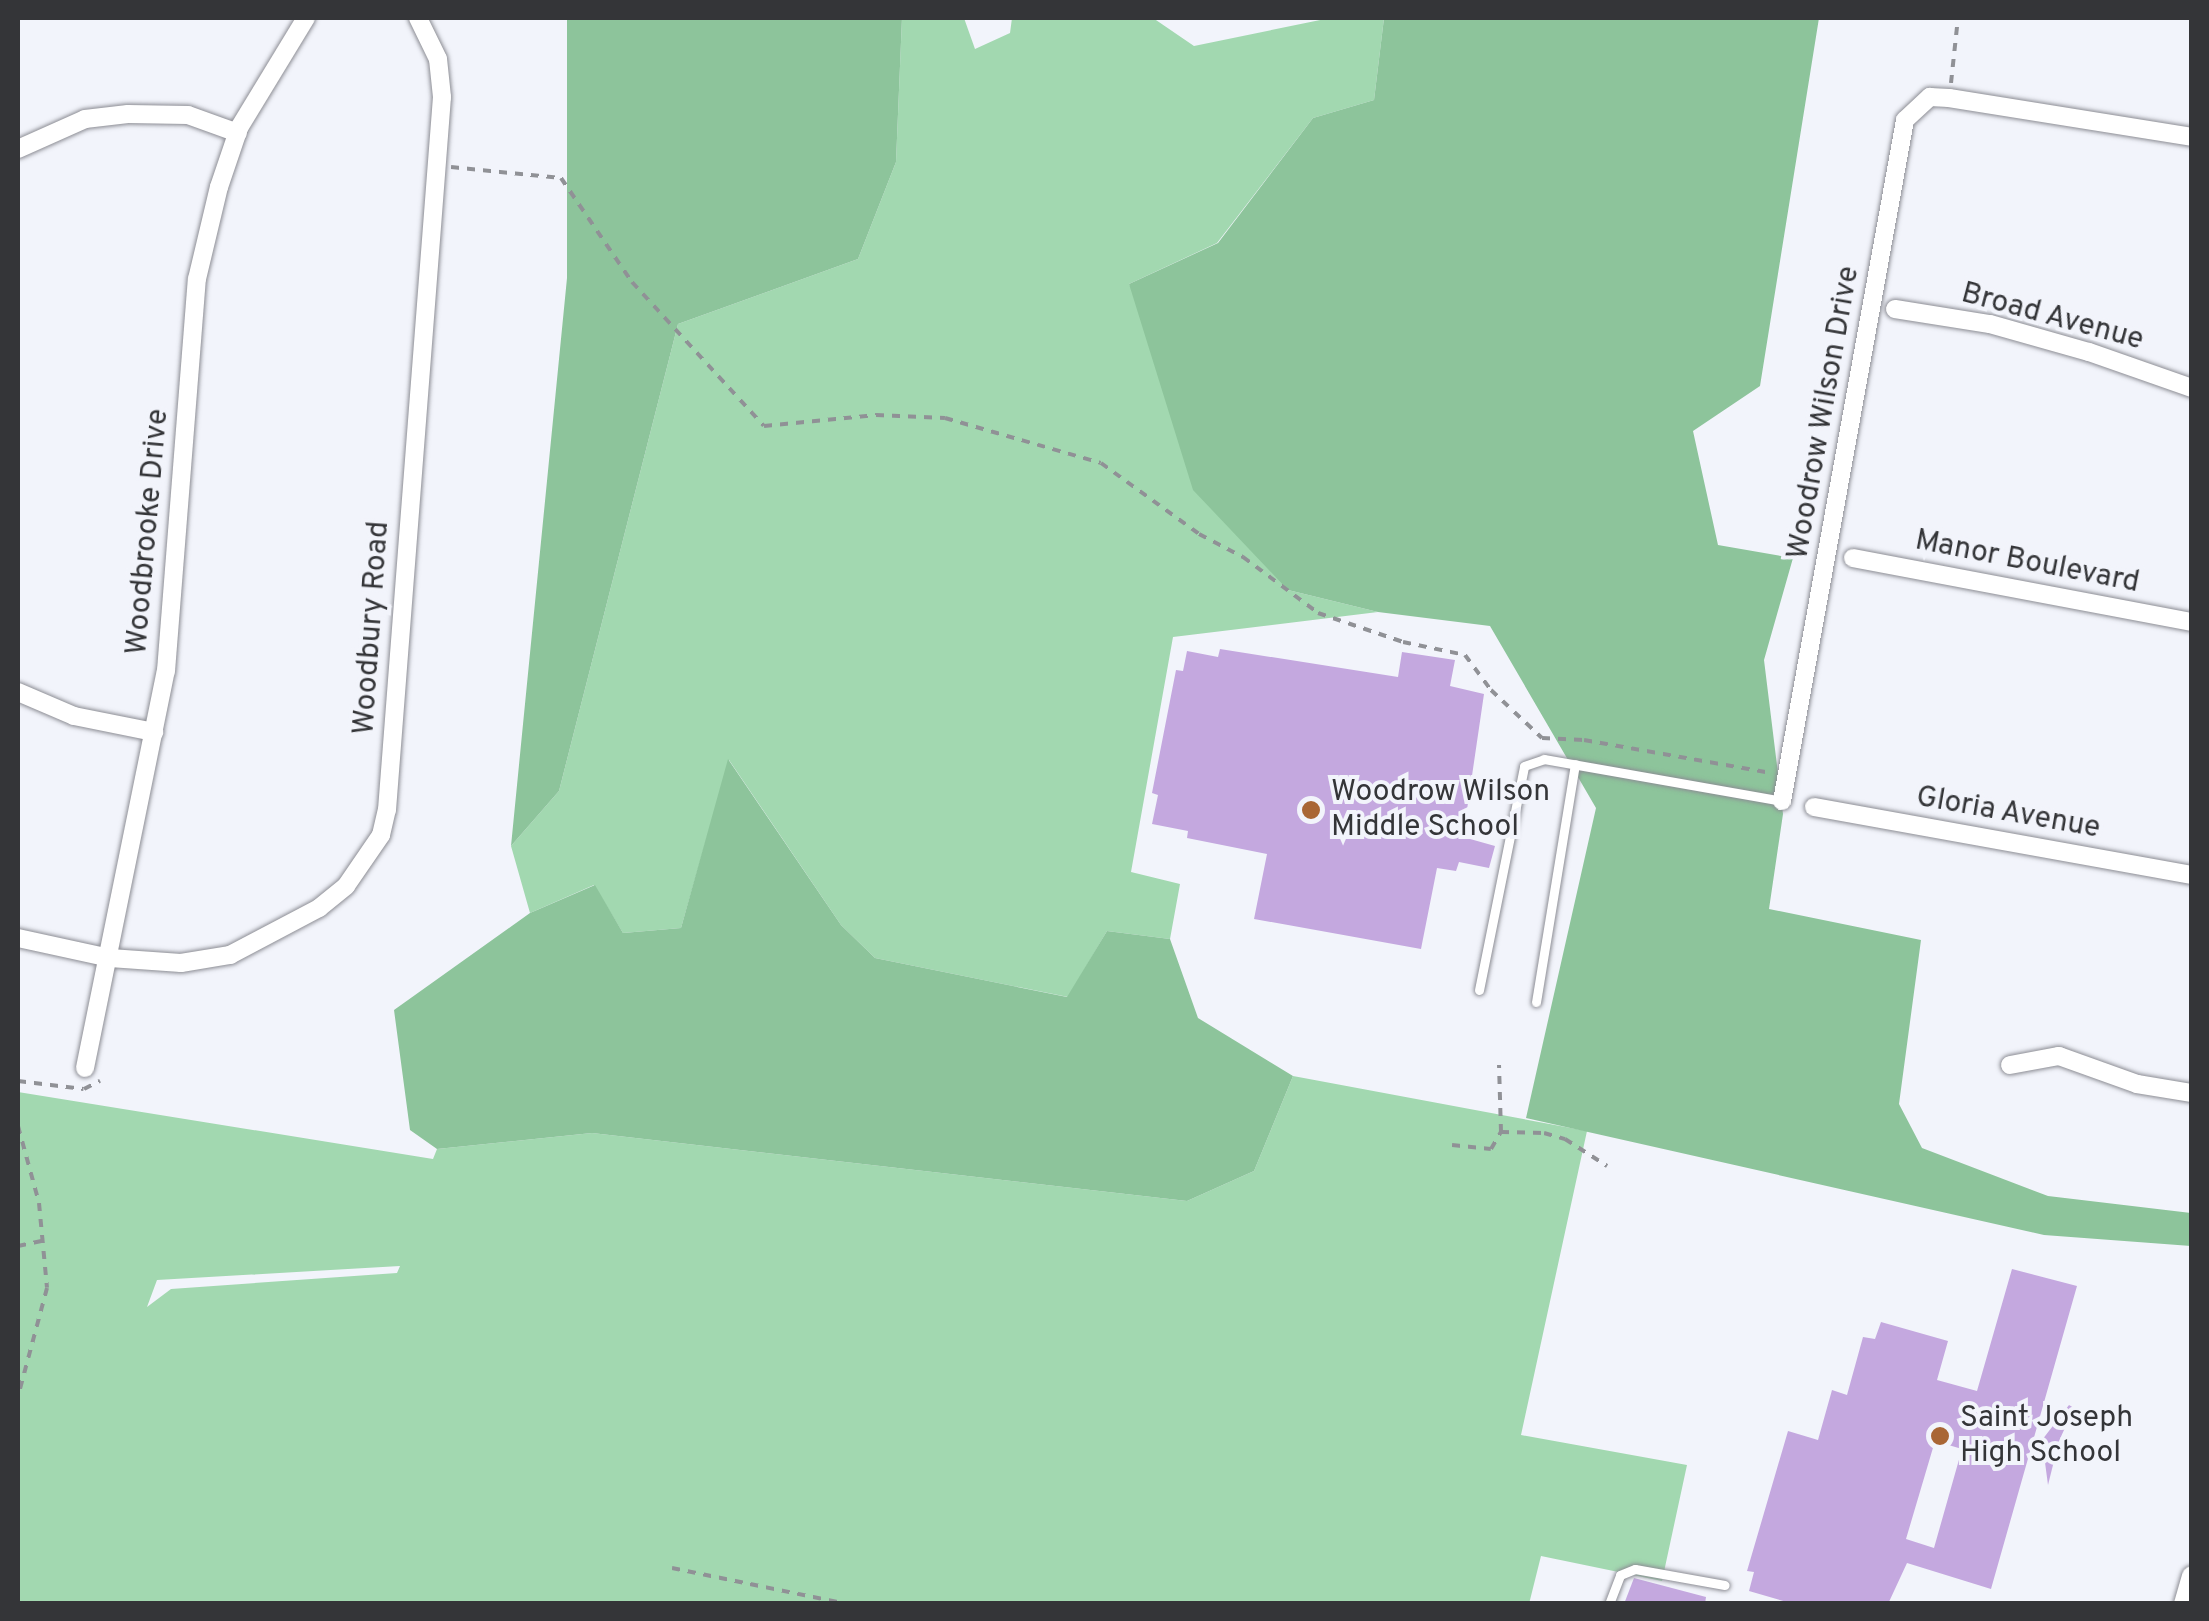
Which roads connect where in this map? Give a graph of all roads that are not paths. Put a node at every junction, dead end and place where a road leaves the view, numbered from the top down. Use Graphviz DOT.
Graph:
graph roads {
  1 [pos="306,18"];
  2 [pos="418,18"];
  3 [pos="238,132"];
  4 [pos="2192,137"];
  5 [pos="18,149"];
  6 [pos="1895,309"];
  7 [pos="2192,388"];
  8 [pos="1852,558"];
  9 [pos="2192,622"];
  10 [pos="18,692"];
  11 [pos="154,732"];
  12 [pos="1575,764"];
  13 [pos="1782,801"];
  14 [pos="1814,807"];
  15 [pos="2192,876"];
  16 [pos="18,938"];
  17 [pos="110,958"];
  18 [pos="1479,990"];
  19 [pos="1536,1002"];
  20 [pos="2010,1065"];
  21 [pos="85,1068"];
  22 [pos="2192,1093"];
  23 [pos="2192,1576"];
  24 [pos="1724,1585"];
  25 [pos="1609,1604"];
  26 [pos="2184,1604"];
  1 -- 3 [label="street, Woodbrooke Drive"];
  2 -- 17 [label="street, Woodbury Road"];
  3 -- 5 [label="street"];
  3 -- 11 [label="street, Woodbrooke Drive"];
  4 -- 13 [label="street, Woodrow Wilson Drive"];
  6 -- 7 [label="street, Broad Avenue"];
  8 -- 9 [label="street, Manor Boulevard"];
  10 -- 11 [label="street"];
  11 -- 17 [label="street, Woodbrooke Drive"];
  12 -- 13 [label="lane, Woodrow Wilson Drive"];
  12 -- 18 [label="lane, Woodrow Wilson Drive"];
  12 -- 19 [label="lane"];
  14 -- 15 [label="street, Gloria Avenue"];
  16 -- 17 [label="street, Woodbury Road"];
  17 -- 21 [label="street, Woodbrooke Drive"];
  20 -- 22 [label="street"];
  23 -- 26 [label="street"];
  24 -- 25 [label="lane"];
}
